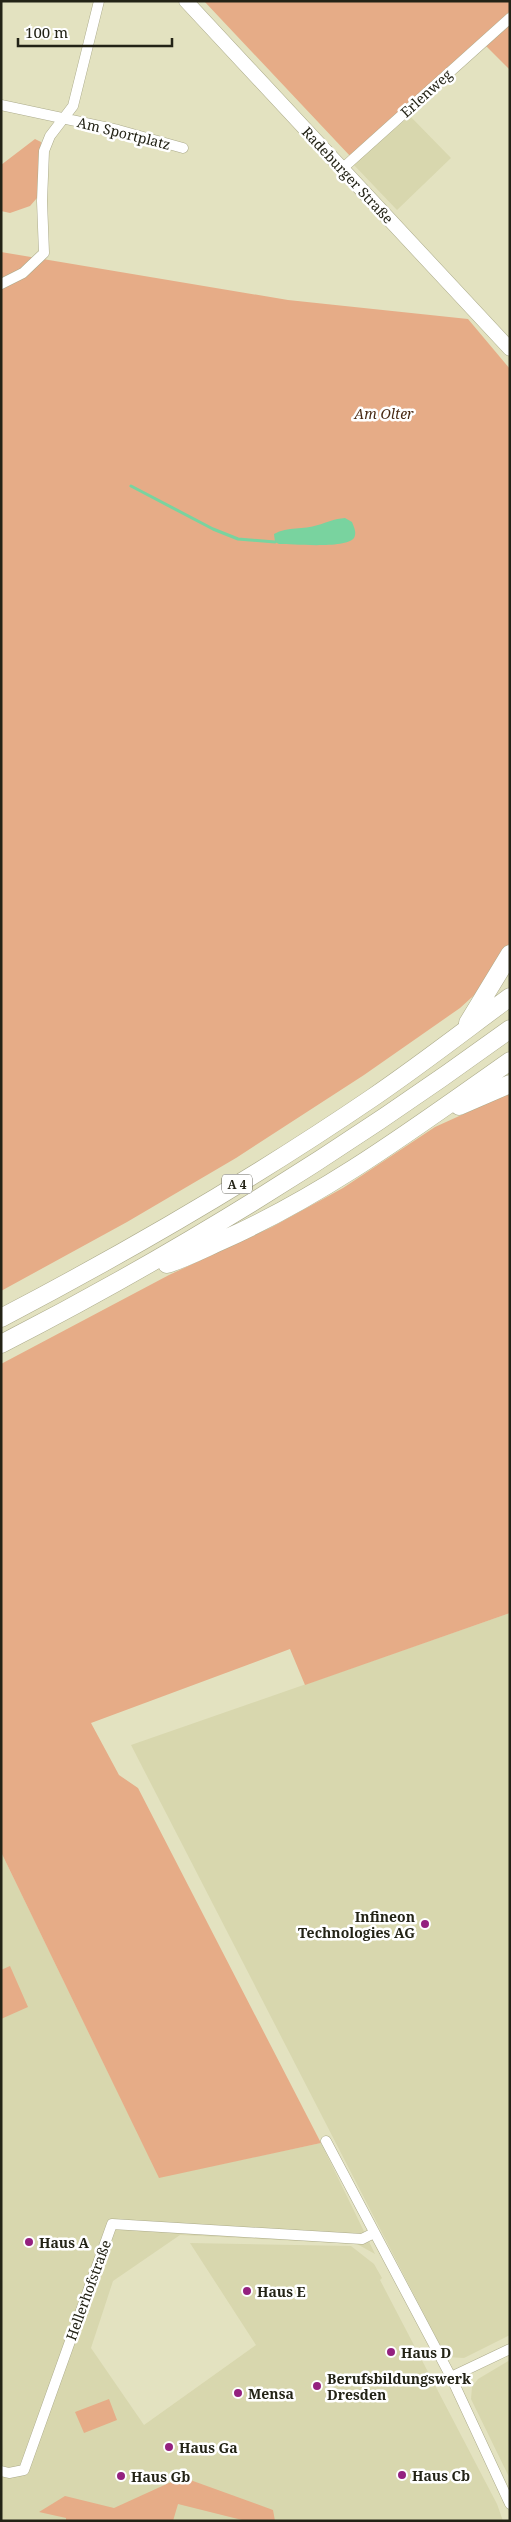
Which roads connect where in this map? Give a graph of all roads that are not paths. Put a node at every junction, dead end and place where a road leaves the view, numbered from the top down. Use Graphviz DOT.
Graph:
graph roads {
  1 [pos="100,1"];
  2 [pos="186,1"];
  3 [pos="510,18"];
  4 [pos="1,105"];
  5 [pos="66,118"];
  6 [pos="183,148"];
  7 [pos="342,168"];
  8 [pos="1,284"];
  9 [pos="510,349"];
  10 [pos="510,954"];
  11 [pos="510,997"];
  12 [pos="510,1029"];
  13 [pos="462,1032"];
  14 [pos="510,1061"];
  15 [pos="510,1084"];
  16 [pos="422,1123"];
  17 [pos="138,1270"];
  18 [pos="1,1318"];
  19 [pos="1,1344"];
  20 [pos="326,2141"];
  21 [pos="374,2233"];
  22 [pos="510,2349"];
  23 [pos="452,2377"];
  24 [pos="1,2471"];
  25 [pos="510,2504"];
  1 -- 5 [label="street, Am Sportplatz"];
  2 -- 7 [label="main road, Radeburger Straße"];
  3 -- 7 [label="street, Erlenweg"];
  4 -- 5 [label="street, Am Sportplatz"];
  5 -- 6 [label="street, Am Sportplatz"];
  5 -- 8 [label="street, Am Sportplatz"];
  7 -- 9 [label="main road, Radeburger Straße"];
  10 -- 13 [label="highway"];
  11 -- 13 [label="highway, A 4"];
  12 -- 17 [label="highway, A 4"];
  13 -- 18 [label="highway, A 4"];
  14 -- 16 [label="highway"];
  15 -- 16 [label="highway"];
  16 -- 17 [label="highway"];
  17 -- 19 [label="highway, A 4"];
  20 -- 21 [label="street"];
  21 -- 23 [label="street"];
  21 -- 24 [label="street, Hellerhofstraße"];
  22 -- 23 [label="street"];
  23 -- 25 [label="street"];
}
